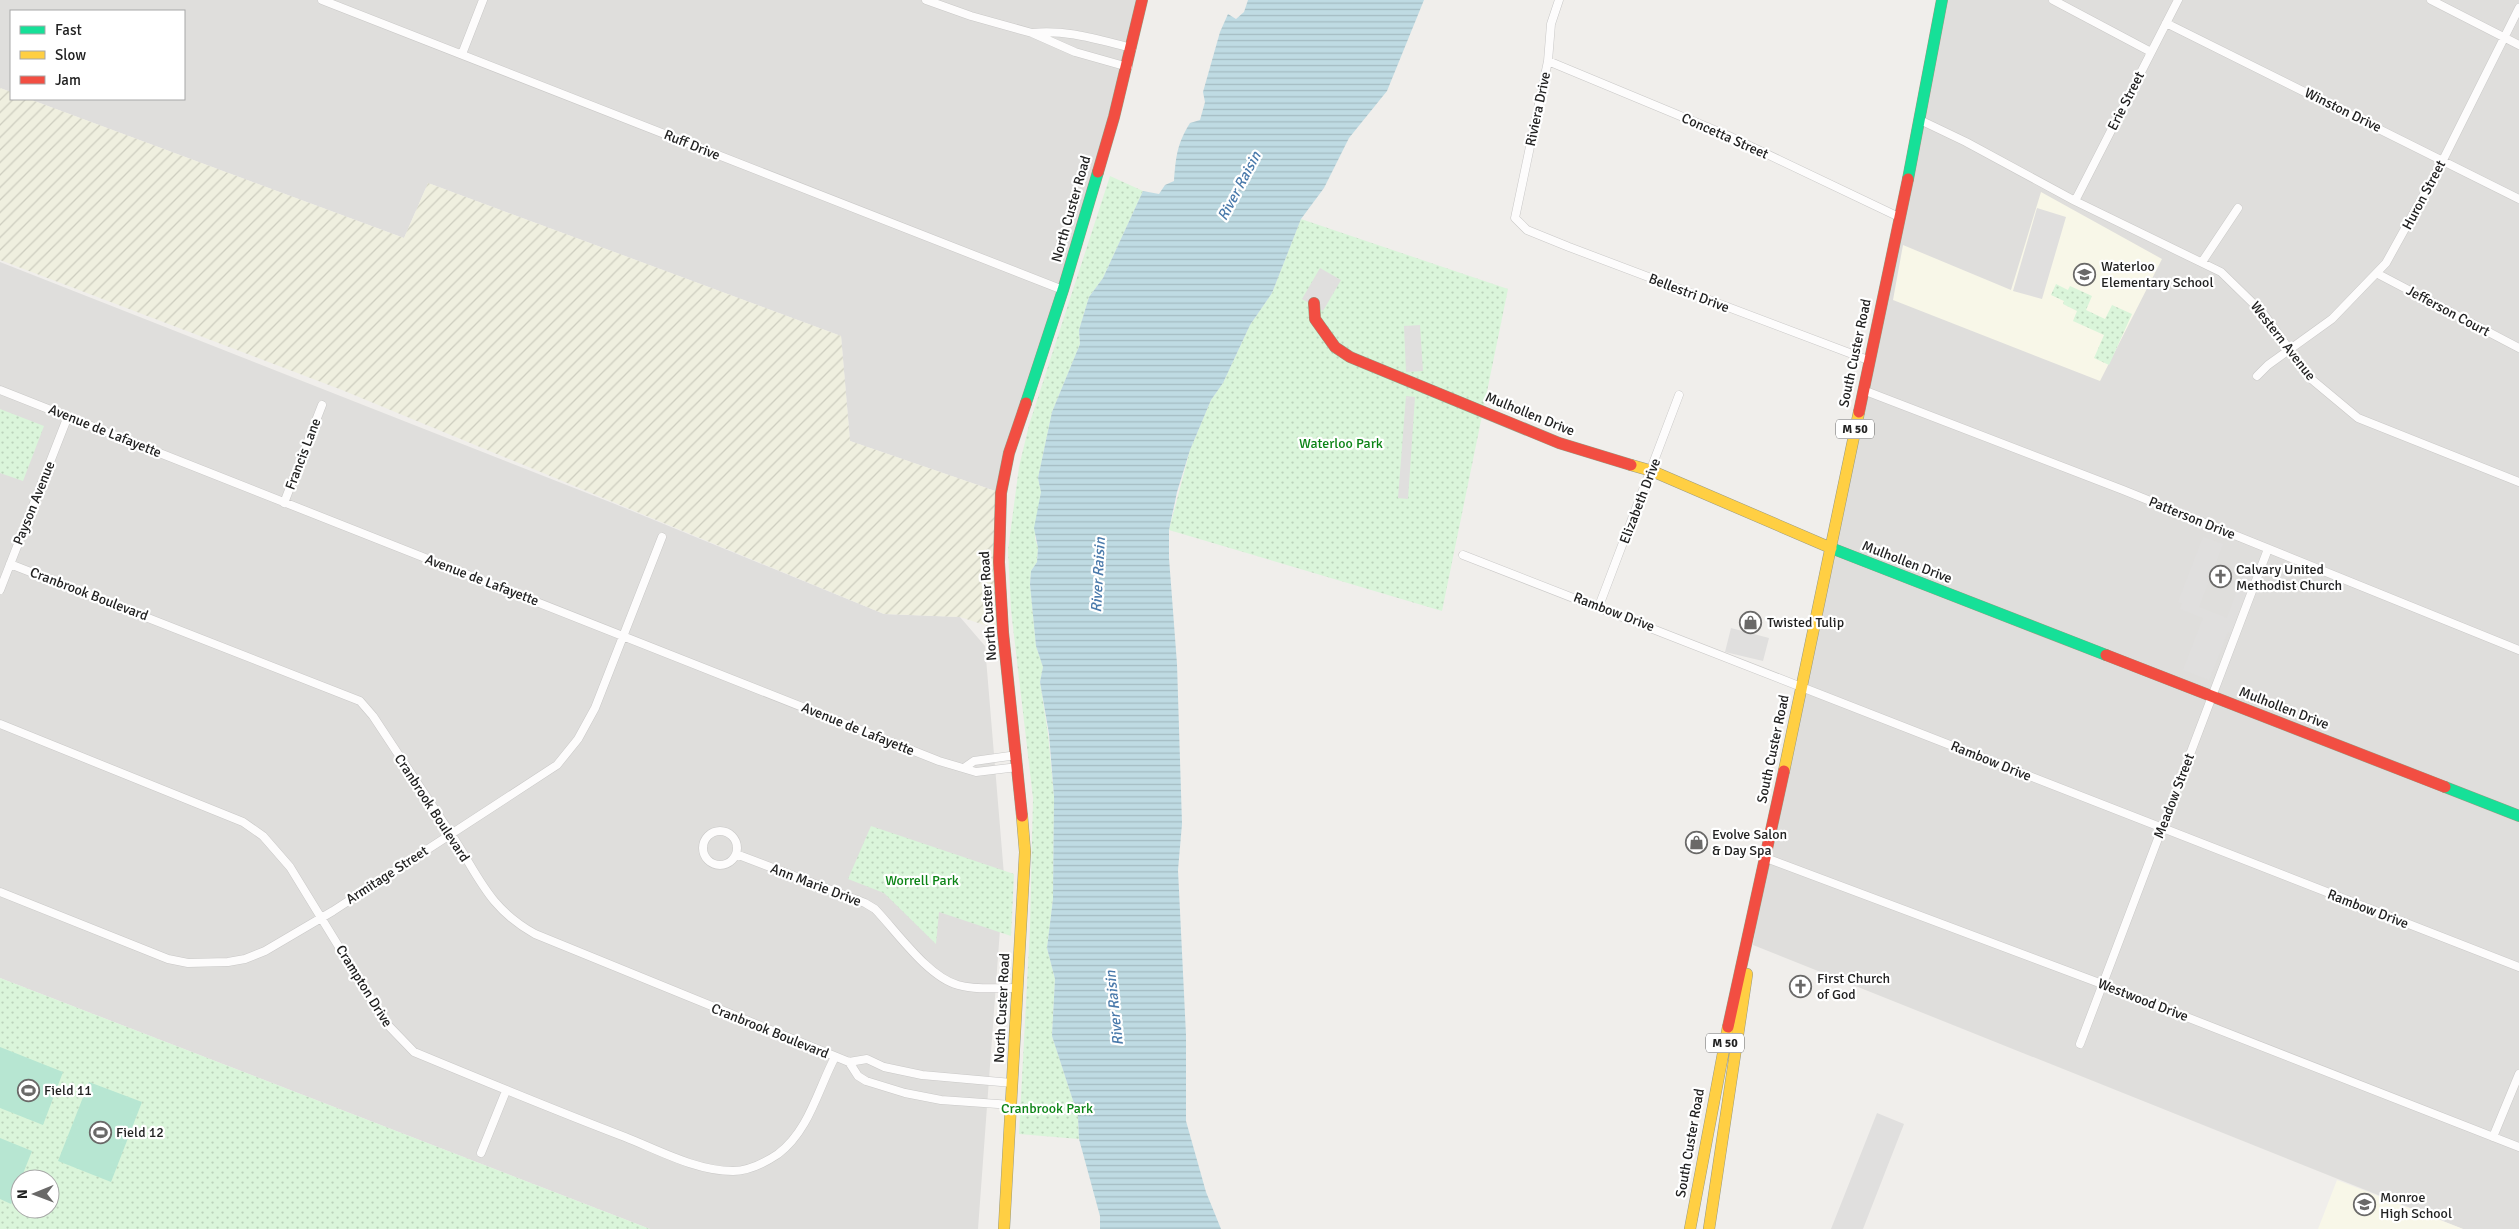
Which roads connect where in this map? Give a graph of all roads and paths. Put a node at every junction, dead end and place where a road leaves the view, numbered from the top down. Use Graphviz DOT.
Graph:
graph roads {
  1 [pos="322,0"];
  2 [pos="483,0"];
  3 [pos="926,0"];
  4 [pos="1142,0"];
  5 [pos="1559,0"];
  6 [pos="1942,0"];
  7 [pos="2053,0"];
  8 [pos="2178,0"];
  9 [pos="2431,0"];
  10 [pos="2519,8"];
  11 [pos="2166,23"];
  12 [pos="1032,32"];
  13 [pos="2504,38"];
  14 [pos="2519,45"];
  15 [pos="1132,48"];
  16 [pos="2151,52"];
  17 [pos="462,54"];
  18 [pos="1548,61"];
  19 [pos="1128,66"];
  20 [pos="1920,120"];
  21 [pos="2443,160"];
  22 [pos="2519,199"];
  23 [pos="2075,201"];
  24 [pos="2238,208"];
  25 [pos="1899,217"];
  26 [pos="1515,218"];
  27 [pos="2202,262"];
  28 [pos="2378,274"];
  29 [pos="1063,290"];
  30 [pos="1314,303"];
  31 [pos="2519,348"];
  32 [pos="2289,350"];
  33 [pos="1868,360"];
  34 [pos="2257,376"];
  35 [pos="0,390"];
  36 [pos="1863,390"];
  37 [pos="1678,395"];
  38 [pos="322,405"];
  39 [pos="68,416"];
  40 [pos="1652,471"];
  41 [pos="2519,482"];
  42 [pos="284,503"];
  43 [pos="662,537"];
  44 [pos="1830,548"];
  45 [pos="2268,549"];
  46 [pos="1463,555"];
  47 [pos="10,564"];
  48 [pos="0,590"];
  49 [pos="1599,606"];
  50 [pos="624,636"];
  51 [pos="2519,650"];
  52 [pos="1801,686"];
  53 [pos="2212,696"];
  54 [pos="0,724"];
  55 [pos="1017,755"];
  56 [pos="964,768"];
  57 [pos="1018,768"];
  58 [pos="2519,816"];
  59 [pos="2161,829"];
  60 [pos="451,834"];
  61 [pos="736,854"];
  62 [pos="1766,858"];
  63 [pos="0,892"];
  64 [pos="321,918"];
  65 [pos="2519,967"];
  66 [pos="2102,984"];
  67 [pos="1016,988"];
  68 [pos="2080,1044"];
  69 [pos="835,1057"];
  70 [pos="849,1062"];
  71 [pos="2519,1074"];
  72 [pos="1012,1083"];
  73 [pos="506,1091"];
  74 [pos="1012,1105"];
  75 [pos="2493,1138"];
  76 [pos="2519,1147"];
  77 [pos="481,1153"];
  78 [pos="1004,1229"];
  79 [pos="1690,1229"];
  80 [pos="1709,1229"];
  1 -- 17 [label="street, Ruff Drive"];
  2 -- 17 [label="street"];
  3 -- 12 [label="street"];
  4 -- 15 [label="street, North Custer Road"];
  5 -- 18 [label="street, Riviera Drive"];
  6 -- 20 [label="street, South Custer Road / M 50"];
  7 -- 16 [label="street"];
  8 -- 11 [label="street, Erie Street"];
  9 -- 13 [label="street"];
  10 -- 13 [label="street, Huron Street"];
  11 -- 16 [label="street, Erie Street"];
  11 -- 21 [label="street, Winston Drive"];
  12 -- 15 [label="street"];
  12 -- 19 [label="street"];
  13 -- 14 [label="street"];
  13 -- 21 [label="street, Huron Street"];
  15 -- 19 [label="street, North Custer Road"];
  16 -- 23 [label="street, Erie Street"];
  17 -- 29 [label="street, Ruff Drive"];
  18 -- 25 [label="street, Concetta Street"];
  18 -- 26 [label="street, Riviera Drive"];
  19 -- 29 [label="street, North Custer Road"];
  20 -- 23 [label="street, Western Avenue"];
  20 -- 25 [label="street, South Custer Road / M 50"];
  21 -- 22 [label="street, Winston Drive"];
  21 -- 28 [label="street, Huron Street"];
  23 -- 27 [label="street, Western Avenue"];
  24 -- 27 [label="street"];
  25 -- 33 [label="street, South Custer Road / M 50"];
  26 -- 33 [label="street, Bellestri Drive"];
  27 -- 32 [label="street, Western Avenue"];
  28 -- 31 [label="street, Jefferson Court"];
  28 -- 32 [label="street, Huron Street"];
  29 -- 55 [label="street, North Custer Road"];
  30 -- 40 [label="street, Mulhollen Drive"];
  32 -- 34 [label="street, Huron Street"];
  32 -- 41 [label="street, Western Avenue"];
  33 -- 36 [label="street, South Custer Road / M 50"];
  35 -- 39 [label="street, Avenue de Lafayette"];
  36 -- 44 [label="street, South Custer Road / M 50"];
  36 -- 45 [label="street, Patterson Drive"];
  37 -- 40 [label="street, Elizabeth Drive"];
  38 -- 42 [label="street, Francis Lane"];
  39 -- 42 [label="street, Avenue de Lafayette"];
  39 -- 47 [label="street, Payson Avenue"];
  40 -- 44 [label="street, Mulhollen Drive"];
  40 -- 49 [label="street, Elizabeth Drive"];
  42 -- 50 [label="street, Avenue de Lafayette"];
  43 -- 50 [label="street, Armitage Street"];
  44 -- 52 [label="street, South Custer Road / M 50"];
  44 -- 53 [label="street, Mulhollen Drive"];
  45 -- 51 [label="street, Patterson Drive"];
  45 -- 53 [label="street, Meadow Street"];
  46 -- 49 [label="street, Rambow Drive"];
  47 -- 48 [label="street, Payson Avenue"];
  47 -- 60 [label="street, Cranbrook Boulevard"];
  49 -- 52 [label="street, Rambow Drive"];
  50 -- 56 [label="street, Avenue de Lafayette"];
  50 -- 60 [label="street, Armitage Street"];
  52 -- 59 [label="street, Rambow Drive"];
  52 -- 62 [label="street, South Custer Road / M 50"];
  53 -- 58 [label="street, Mulhollen Drive"];
  53 -- 59 [label="street, Meadow Street"];
  54 -- 64 [label="street, Crampton Drive"];
  55 -- 56 [label="street"];
  55 -- 57 [label="street, North Custer Road"];
  56 -- 57 [label="street, Avenue de Lafayette"];
  57 -- 67 [label="street, North Custer Road"];
  59 -- 65 [label="street, Rambow Drive"];
  59 -- 66 [label="street, Meadow Street"];
  60 -- 64 [label="street, Armitage Street"];
  60 -- 69 [label="street, Cranbrook Boulevard"];
  61 -- 61 [label="street"];
  61 -- 67 [label="street, Ann Marie Drive"];
  62 -- 66 [label="street, Westwood Drive"];
  62 -- 79 [label="street, South Custer Road / M 50"];
  62 -- 80 [label="street, South Custer Road / M 50"];
  63 -- 64 [label="street, Armitage Street"];
  64 -- 73 [label="street, Crampton Drive"];
  66 -- 68 [label="street, Meadow Street"];
  66 -- 75 [label="street, Westwood Drive"];
  67 -- 72 [label="street, North Custer Road"];
  69 -- 70 [label="street, Cranbrook Boulevard"];
  69 -- 73 [label="street, Crampton Drive"];
  70 -- 72 [label="street, Cranbrook Boulevard"];
  70 -- 74 [label="street, Cranbrook Boulevard"];
  71 -- 75 [label="street"];
  72 -- 74 [label="street, North Custer Road"];
  73 -- 77 [label="street"];
  74 -- 78 [label="street, North Custer Road"];
  75 -- 76 [label="street, Westwood Drive"];
}
